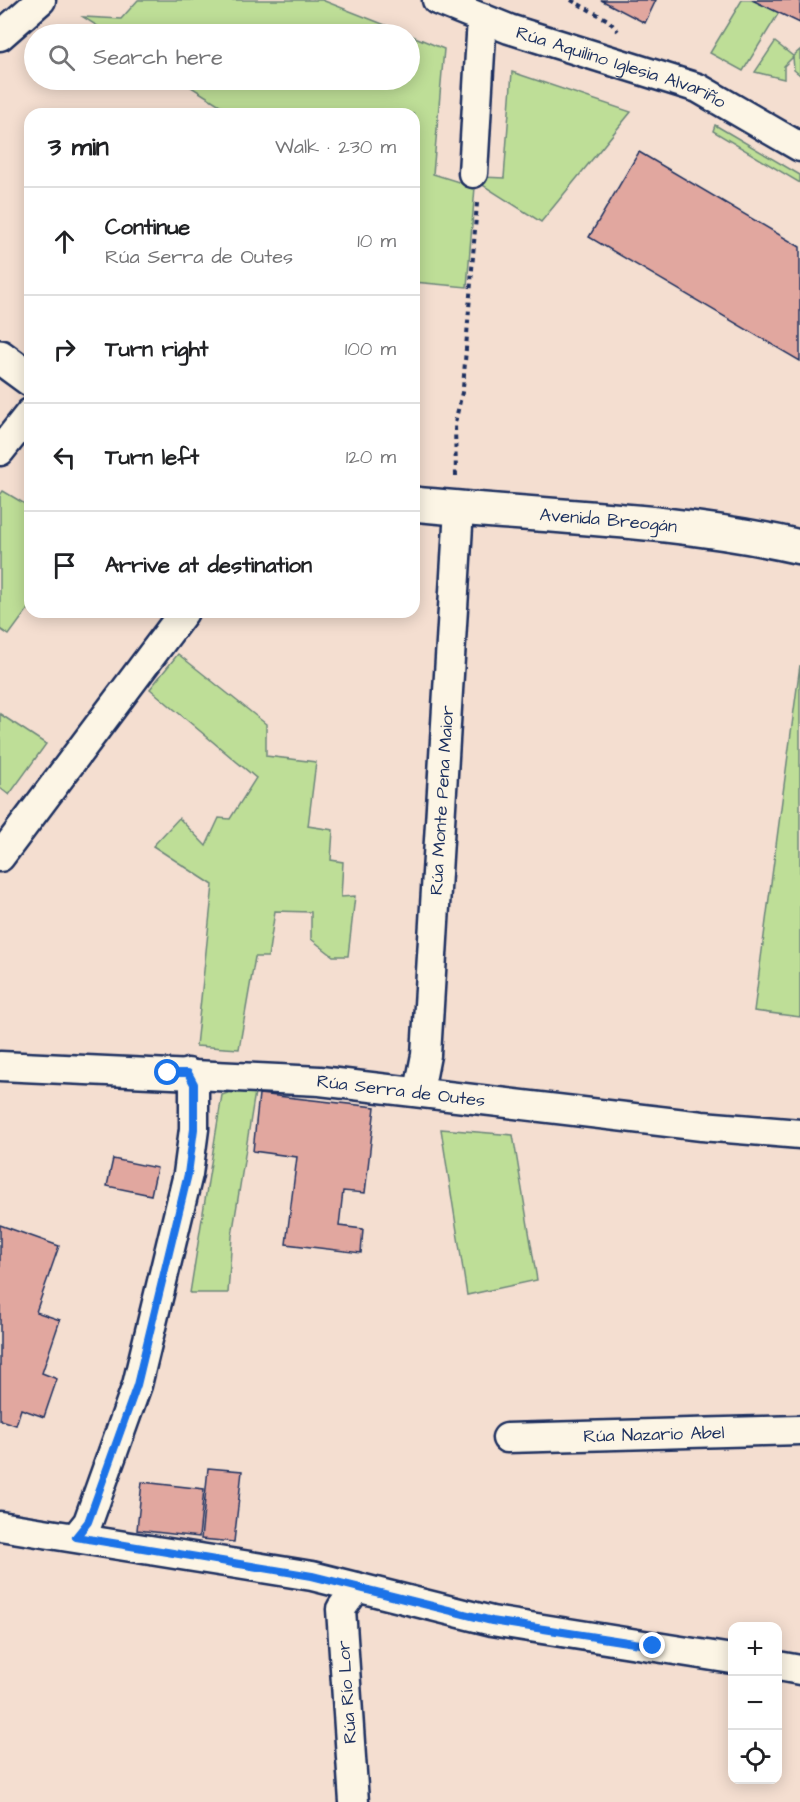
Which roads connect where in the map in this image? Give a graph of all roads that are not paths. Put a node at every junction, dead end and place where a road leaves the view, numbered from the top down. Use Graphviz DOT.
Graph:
graph roads {
  1 [pos="41,0"];
  2 [pos="437,0"];
  3 [pos="482,18"];
  4 [pos="0,36"];
  5 [pos="800,147"];
  6 [pos="474,173"];
  7 [pos="0,357"];
  8 [pos="24,375"];
  9 [pos="24,421"];
  10 [pos="0,451"];
  11 [pos="420,505"];
  12 [pos="459,509"];
  13 [pos="800,547"];
  14 [pos="179,618"];
  15 [pos="0,857"];
  16 [pos="0,1066"];
  17 [pos="188,1073"];
  18 [pos="419,1091"];
  19 [pos="800,1134"];
  20 [pos="800,1430"];
  21 [pos="507,1438"];
  22 [pos="0,1526"];
  23 [pos="76,1537"];
  24 [pos="357,1587"];
  25 [pos="728,1658"];
  26 [pos="782,1667"];
  27 [pos="800,1670"];
  28 [pos="354,1802"];
  1 -- 4 [label="street"];
  2 -- 3 [label="street, Rúa Aquilino Iglesia Alvariño"];
  3 -- 5 [label="street, Rúa Aquilino Iglesia Alvariño"];
  3 -- 6 [label="street"];
  7 -- 8 [label="street"];
  9 -- 10 [label="street"];
  11 -- 12 [label="street, Avenida Breogán"];
  12 -- 13 [label="street, Avenida Breogán"];
  12 -- 18 [label="street, Rúa Monte Pena Maior"];
  14 -- 15 [label="street"];
  16 -- 17 [label="street, Rúa Serra de Outes"];
  17 -- 18 [label="street, Rúa Serra de Outes"];
  17 -- 23 [label="street"];
  18 -- 19 [label="street, Rúa Serra de Outes"];
  20 -- 21 [label="street, Rúa Nazario Abel"];
  22 -- 23 [label="street"];
  23 -- 24 [label="street"];
  24 -- 25 [label="street"];
  24 -- 28 [label="street, Rúa Río Lor"];
  26 -- 27 [label="street"];
}
